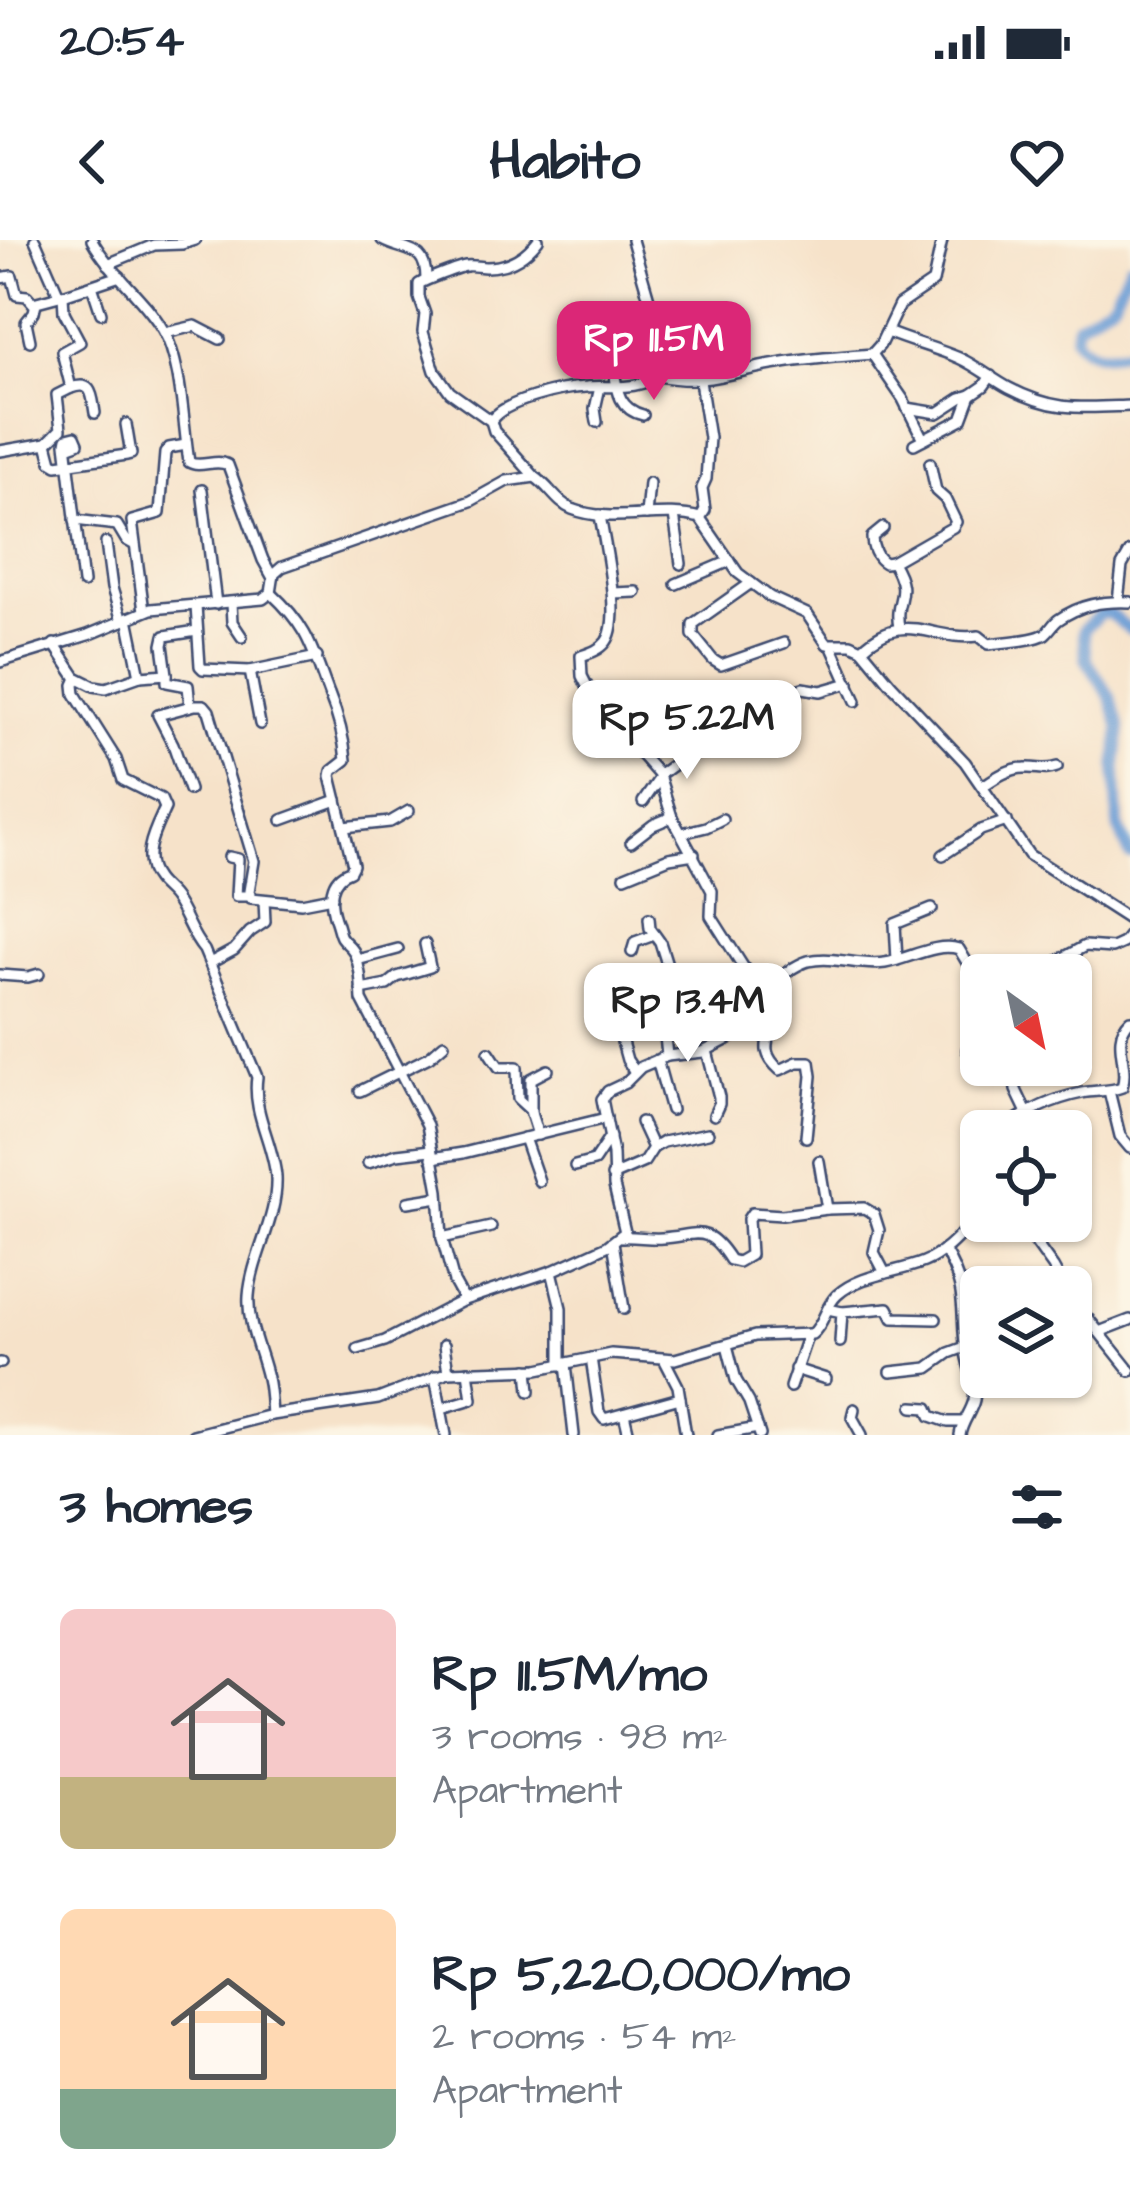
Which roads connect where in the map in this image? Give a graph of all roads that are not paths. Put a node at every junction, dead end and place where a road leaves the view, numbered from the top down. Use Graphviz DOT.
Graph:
graph roads {
  1 [pos="35,240"];
  2 [pos="92,240"];
  3 [pos="195,240"];
  4 [pos="382,240"];
  5 [pos="538,240"];
  6 [pos="632,240"];
  7 [pos="943,240"];
  8 [pos="109,265"];
  9 [pos="120,276"];
  10 [pos="0,278"];
  11 [pos="426,279"];
  12 [pos="92,286"];
  13 [pos="61,295"];
  14 [pos="36,303"];
  15 [pos="101,313"];
  16 [pos="165,332"];
  17 [pos="887,332"];
  18 [pos="220,339"];
  19 [pos="30,341"];
  20 [pos="872,354"];
  21 [pos="613,357"];
  22 [pos="658,376"];
  23 [pos="991,376"];
  24 [pos="700,381"];
  25 [pos="600,387"];
  26 [pos="71,388"];
  27 [pos="617,388"];
  28 [pos="971,395"];
  29 [pos="1130,406"];
  30 [pos="908,408"];
  31 [pos="95,413"];
  32 [pos="643,415"];
  33 [pos="491,422"];
  34 [pos="597,422"];
  35 [pos="126,424"];
  36 [pos="47,443"];
  37 [pos="186,446"];
  38 [pos="67,447"];
  39 [pos="0,452"];
  40 [pos="70,464"];
  41 [pos="930,464"];
  42 [pos="535,477"];
  43 [pos="650,483"];
  44 [pos="202,490"];
  45 [pos="600,515"];
  46 [pos="646,515"];
  47 [pos="674,515"];
  48 [pos="700,518"];
  49 [pos="75,520"];
  50 [pos="883,528"];
  51 [pos="106,543"];
  52 [pos="135,544"];
  53 [pos="1130,552"];
  54 [pos="730,561"];
  55 [pos="892,562"];
  56 [pos="682,564"];
  57 [pos="706,573"];
  58 [pos="273,578"];
  59 [pos="83,583"];
  60 [pos="751,583"];
  61 [pos="676,584"];
  62 [pos="712,587"];
  63 [pos="636,592"];
  64 [pos="271,593"];
  65 [pos="614,593"];
  66 [pos="1124,602"];
  67 [pos="231,603"];
  68 [pos="216,604"];
  69 [pos="196,606"];
  70 [pos="144,611"];
  71 [pos="124,619"];
  72 [pos="898,627"];
  73 [pos="197,631"];
  74 [pos="242,637"];
  75 [pos="784,643"];
  76 [pos="54,644"];
  77 [pos="831,645"];
  78 [pos="862,649"];
  79 [pos="317,657"];
  80 [pos="0,662"];
  81 [pos="250,670"];
  82 [pos="140,676"];
  83 [pos="77,678"];
  84 [pos="167,678"];
  85 [pos="849,682"];
  86 [pos="856,701"];
  87 [pos="190,706"];
  88 [pos="169,712"];
  89 [pos="260,724"];
  90 [pos="1057,766"];
  91 [pos="659,777"];
  92 [pos="983,786"];
  93 [pos="189,790"];
  94 [pos="337,800"];
  95 [pos="643,802"];
  96 [pos="409,811"];
  97 [pos="672,817"];
  98 [pos="722,819"];
  99 [pos="282,820"];
  100 [pos="1007,821"];
  101 [pos="344,827"];
  102 [pos="682,833"];
  103 [pos="631,842"];
  104 [pos="694,854"];
  105 [pos="944,855"];
  106 [pos="229,857"];
  107 [pos="625,876"];
  108 [pos="250,896"];
  109 [pos="332,897"];
  110 [pos="264,900"];
  111 [pos="932,909"];
  112 [pos="649,918"];
  113 [pos="1130,920"];
  114 [pos="1130,934"];
  115 [pos="654,935"];
  116 [pos="425,944"];
  117 [pos="398,949"];
  118 [pos="632,952"];
  119 [pos="965,954"];
  120 [pos="1070,954"];
  121 [pos="357,960"];
  122 [pos="897,960"];
  123 [pos="210,962"];
  124 [pos="39,974"];
  125 [pos="0,975"];
  126 [pos="749,976"];
  127 [pos="765,985"];
  128 [pos="676,990"];
  129 [pos="361,991"];
  130 [pos="661,994"];
  131 [pos="619,1000"];
  132 [pos="1130,1020"];
  133 [pos="767,1030"];
  134 [pos="622,1042"];
  135 [pos="445,1044"];
  136 [pos="707,1051"];
  137 [pos="489,1052"];
  138 [pos="662,1058"];
  139 [pos="399,1070"];
  140 [pos="548,1070"];
  141 [pos="635,1072"];
  142 [pos="361,1091"];
  143 [pos="1109,1091"];
  144 [pos="670,1110"];
  145 [pos="1033,1110"];
  146 [pos="531,1114"];
  147 [pos="714,1115"];
  148 [pos="606,1118"];
  149 [pos="641,1122"];
  150 [pos="708,1133"];
  151 [pos="538,1135"];
  152 [pos="1125,1135"];
  153 [pos="610,1137"];
  154 [pos="806,1137"];
  155 [pos="524,1138"];
  156 [pos="653,1148"];
  157 [pos="1130,1148"];
  158 [pos="431,1154"];
  159 [pos="819,1161"];
  160 [pos="368,1163"];
  161 [pos="575,1166"];
  162 [pos="612,1176"];
  163 [pos="538,1181"];
  164 [pos="439,1197"];
  165 [pos="407,1202"];
  166 [pos="827,1209"];
  167 [pos="491,1227"];
  168 [pos="960,1234"];
  169 [pos="442,1238"];
  170 [pos="617,1240"];
  171 [pos="944,1250"];
  172 [pos="552,1270"];
  173 [pos="885,1273"];
  174 [pos="959,1282"];
  175 [pos="960,1287"];
  176 [pos="464,1300"];
  177 [pos="623,1309"];
  178 [pos="828,1310"];
  179 [pos="842,1312"];
  180 [pos="936,1318"];
  181 [pos="1130,1320"];
  182 [pos="1092,1324"];
  183 [pos="1099,1332"];
  184 [pos="803,1334"];
  185 [pos="840,1342"];
  186 [pos="444,1345"];
  187 [pos="727,1345"];
  188 [pos="358,1349"];
  189 [pos="960,1352"];
  190 [pos="591,1358"];
  191 [pos="664,1359"];
  192 [pos="564,1365"];
  193 [pos="528,1370"];
  194 [pos="795,1370"];
  195 [pos="468,1371"];
  196 [pos="448,1372"];
  197 [pos="891,1372"];
  198 [pos="1130,1372"];
  199 [pos="434,1376"];
  200 [pos="826,1379"];
  201 [pos="790,1387"];
  202 [pos="530,1391"];
  203 [pos="680,1398"];
  204 [pos="974,1398"];
  205 [pos="914,1407"];
  206 [pos="442,1408"];
  207 [pos="854,1409"];
  208 [pos="625,1414"];
  209 [pos="271,1415"];
  210 [pos="963,1422"];
  211 [pos="220,1432"];
  212 [pos="759,1432"];
  213 [pos="193,1435"];
  214 [pos="446,1435"];
  215 [pos="574,1435"];
  216 [pos="629,1435"];
  217 [pos="686,1435"];
  218 [pos="718,1435"];
  219 [pos="862,1435"];
  220 [pos="960,1435"];
  1 -- 13 [label="street"];
  2 -- 8 [label="street"];
  3 -- 8 [label="street"];
  4 -- 11 [label="street"];
  5 -- 11 [label="street"];
  6 -- 22 [label="street"];
  7 -- 17 [label="street"];
  8 -- 9 [label="street"];
  9 -- 12 [label="street"];
  9 -- 16 [label="street"];
  10 -- 14 [label="street"];
  11 -- 33 [label="street"];
  12 -- 13 [label="street"];
  12 -- 15 [label="street"];
  13 -- 14 [label="street"];
  13 -- 26 [label="street"];
  14 -- 19 [label="street"];
  16 -- 18 [label="street"];
  16 -- 37 [label="street"];
  17 -- 20 [label="street"];
  17 -- 23 [label="street"];
  20 -- 24 [label="street"];
  20 -- 30 [label="street"];
  21 -- 27 [label="street"];
  22 -- 24 [label="street"];
  22 -- 27 [label="street"];
  23 -- 28 [label="street"];
  23 -- 29 [label="street"];
  24 -- 48 [label="street"];
  25 -- 27 [label="street"];
  25 -- 33 [label="street"];
  25 -- 34 [label="street"];
  26 -- 31 [label="street"];
  26 -- 36 [label="street"];
  27 -- 32 [label="street"];
  28 -- 30 [label="street"];
  28 -- 30 [label="street"];
  33 -- 42 [label="street"];
  35 -- 40 [label="street"];
  36 -- 39 [label="street"];
  36 -- 40 [label="street"];
  37 -- 52 [label="street"];
  37 -- 58 [label="street"];
  38 -- 40 [label="street"];
  40 -- 49 [label="street"];
  41 -- 55 [label="street"];
  42 -- 45 [label="street"];
  42 -- 58 [label="street"];
  43 -- 46 [label="street"];
  44 -- 68 [label="street"];
  45 -- 46 [label="street"];
  45 -- 65 [label="street"];
  46 -- 47 [label="street"];
  47 -- 48 [label="street"];
  47 -- 56 [label="street"];
  48 -- 54 [label="street"];
  49 -- 52 [label="street"];
  49 -- 59 [label="street"];
  50 -- 55 [label="street"];
  51 -- 71 [label="street"];
  52 -- 70 [label="street"];
  53 -- 66 [label="street"];
  54 -- 57 [label="street"];
  54 -- 60 [label="street"];
  55 -- 72 [label="street"];
  57 -- 61 [label="street"];
  57 -- 62 [label="street"];
  58 -- 64 [label="street"];
  60 -- 75 [label="street"];
  60 -- 77 [label="street"];
  63 -- 65 [label="street"];
  64 -- 67 [label="street"];
  64 -- 79 [label="street"];
  65 -- 91 [label="street"];
  66 -- 72 [label="street"];
  67 -- 68 [label="street"];
  67 -- 74 [label="street"];
  68 -- 69 [label="street"];
  69 -- 70 [label="street"];
  69 -- 73 [label="street"];
  70 -- 71 [label="street"];
  71 -- 76 [label="street"];
  71 -- 82 [label="street"];
  72 -- 78 [label="street"];
  73 -- 81 [label="street"];
  73 -- 84 [label="street"];
  76 -- 80 [label="street"];
  76 -- 83 [label="street"];
  77 -- 78 [label="street"];
  77 -- 85 [label="street"];
  78 -- 92 [label="street"];
  79 -- 81 [label="street"];
  79 -- 94 [label="street"];
  81 -- 89 [label="street"];
  82 -- 83 [label="street"];
  82 -- 84 [label="street"];
  83 -- 123 [label="street"];
  84 -- 87 [label="street"];
  84 -- 88 [label="street"];
  85 -- 86 [label="street"];
  85 -- 91 [label="street"];
  87 -- 88 [label="street"];
  87 -- 108 [label="street"];
  88 -- 93 [label="street"];
  90 -- 92 [label="street"];
  91 -- 95 [label="street"];
  91 -- 97 [label="street"];
  92 -- 100 [label="street"];
  94 -- 99 [label="street"];
  94 -- 101 [label="street"];
  96 -- 101 [label="street"];
  97 -- 102 [label="street"];
  97 -- 103 [label="street"];
  98 -- 102 [label="street"];
  100 -- 105 [label="street"];
  100 -- 113 [label="street"];
  101 -- 109 [label="street"];
  102 -- 104 [label="street"];
  104 -- 107 [label="street"];
  104 -- 126 [label="street"];
  106 -- 108 [label="street"];
  108 -- 110 [label="street"];
  109 -- 110 [label="street"];
  109 -- 121 [label="street"];
  110 -- 123 [label="street"];
  111 -- 122 [label="street"];
  112 -- 115 [label="street"];
  114 -- 120 [label="street"];
  115 -- 118 [label="street"];
  115 -- 128 [label="street"];
  116 -- 129 [label="street"];
  117 -- 121 [label="street"];
  119 -- 122 [label="street"];
  121 -- 129 [label="street"];
  122 -- 127 [label="street"];
  123 -- 209 [label="street"];
  124 -- 125 [label="street"];
  126 -- 127 [label="street"];
  126 -- 128 [label="street"];
  127 -- 133 [label="street"];
  128 -- 130 [label="street"];
  129 -- 139 [label="street"];
  130 -- 131 [label="street"];
  130 -- 138 [label="street"];
  132 -- 143 [label="street"];
  133 -- 136 [label="street"];
  133 -- 154 [label="street"];
  134 -- 141 [label="street"];
  135 -- 139 [label="street"];
  136 -- 138 [label="street"];
  136 -- 147 [label="street"];
  137 -- 146 [label="street"];
  138 -- 141 [label="street"];
  138 -- 144 [label="street"];
  139 -- 142 [label="street"];
  139 -- 158 [label="street"];
  140 -- 146 [label="street"];
  141 -- 148 [label="street"];
  143 -- 145 [label="street"];
  143 -- 152 [label="street"];
  146 -- 151 [label="street"];
  148 -- 151 [label="street"];
  148 -- 153 [label="street"];
  149 -- 156 [label="street"];
  150 -- 156 [label="street"];
  151 -- 155 [label="street"];
  152 -- 157 [label="street"];
  153 -- 161 [label="street"];
  153 -- 162 [label="street"];
  155 -- 158 [label="street"];
  155 -- 163 [label="street"];
  156 -- 162 [label="street"];
  158 -- 160 [label="street"];
  158 -- 164 [label="street"];
  159 -- 166 [label="street"];
  162 -- 170 [label="street"];
  164 -- 165 [label="street"];
  164 -- 169 [label="street"];
  166 -- 170 [label="street"];
  166 -- 173 [label="street"];
  167 -- 169 [label="street"];
  168 -- 171 [label="street"];
  169 -- 176 [label="street"];
  170 -- 172 [label="street"];
  170 -- 177 [label="street"];
  171 -- 173 [label="street"];
  171 -- 174 [label="street"];
  172 -- 176 [label="street"];
  172 -- 192 [label="street"];
  173 -- 178 [label="street"];
  174 -- 175 [label="street"];
  176 -- 188 [label="street"];
  178 -- 179 [label="street"];
  178 -- 184 [label="street"];
  179 -- 180 [label="street"];
  179 -- 185 [label="street"];
  181 -- 183 [label="street"];
  182 -- 183 [label="street"];
  183 -- 198 [label="street"];
  184 -- 187 [label="street"];
  184 -- 194 [label="street"];
  186 -- 196 [label="street"];
  187 -- 191 [label="street"];
  187 -- 212 [label="street"];
  189 -- 197 [label="street"];
  190 -- 191 [label="street"];
  190 -- 192 [label="street"];
  190 -- 208 [label="street"];
  191 -- 203 [label="street"];
  192 -- 193 [label="street"];
  192 -- 215 [label="street"];
  193 -- 195 [label="street"];
  193 -- 202 [label="street"];
  194 -- 200 [label="street"];
  194 -- 201 [label="street"];
  195 -- 196 [label="street"];
  195 -- 206 [label="street"];
  196 -- 199 [label="street"];
  199 -- 206 [label="street"];
  199 -- 209 [label="street"];
  203 -- 208 [label="street"];
  203 -- 217 [label="street"];
  204 -- 210 [label="street"];
  205 -- 210 [label="street"];
  206 -- 214 [label="street"];
  207 -- 219 [label="street"];
  208 -- 216 [label="street"];
  209 -- 211 [label="street"];
  210 -- 220 [label="street"];
  211 -- 213 [label="street"];
  212 -- 218 [label="street"];
}
